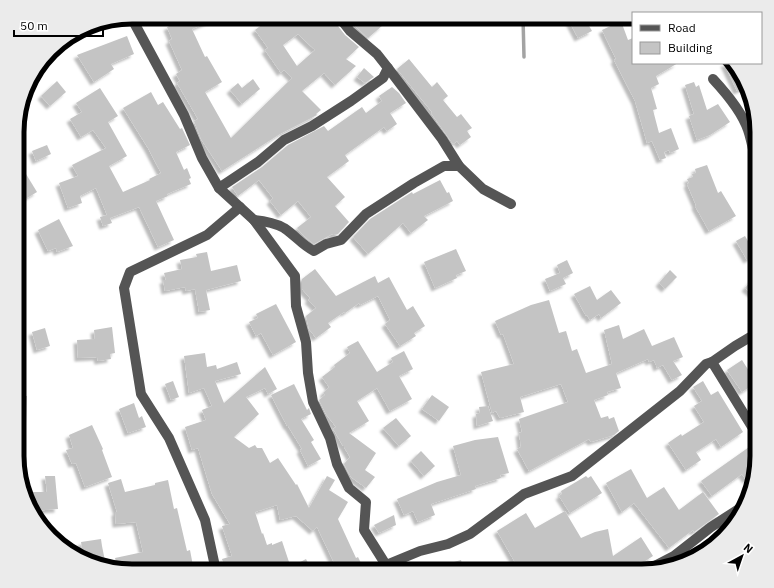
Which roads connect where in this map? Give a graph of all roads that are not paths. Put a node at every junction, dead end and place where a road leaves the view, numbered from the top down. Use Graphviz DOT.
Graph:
graph roads {
  1 [pos="135,24"];
  2 [pos="344,24"];
  3 [pos="388,68"];
  4 [pos="713,79"];
  5 [pos="750,140"];
  6 [pos="459,166"];
  7 [pos="219,188"];
  8 [pos="511,204"];
  9 [pos="240,207"];
  10 [pos="254,220"];
  11 [pos="750,337"];
  12 [pos="712,362"];
  13 [pos="750,424"];
  14 [pos="735,511"];
  15 [pos="664,561"];
  16 [pos="214,564"];
  17 [pos="382,564"];
  18 [pos="392,564"];
  1 -- 7 [label="street"];
  2 -- 3 [label="street"];
  3 -- 6 [label="street"];
  3 -- 7 [label="street"];
  4 -- 5 [label="street"];
  6 -- 8 [label="street"];
  6 -- 10 [label="street"];
  7 -- 9 [label="street"];
  9 -- 10 [label="street"];
  9 -- 16 [label="street"];
  10 -- 17 [label="street"];
  11 -- 12 [label="street"];
  12 -- 13 [label="street"];
  12 -- 18 [label="street"];
  14 -- 15 [label="street"];
}
